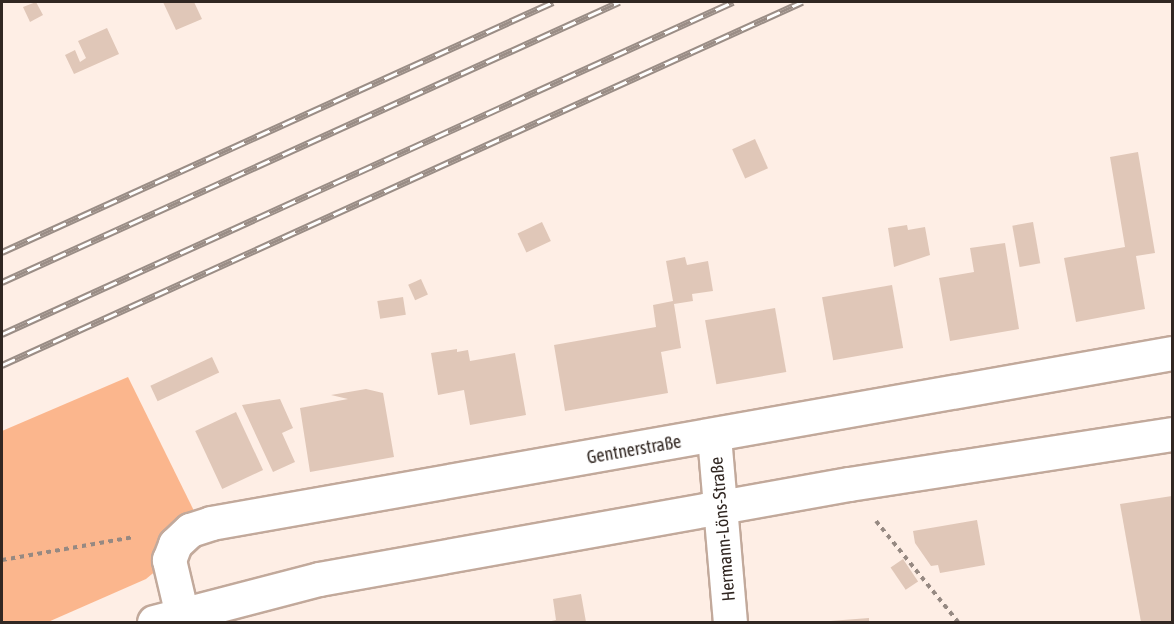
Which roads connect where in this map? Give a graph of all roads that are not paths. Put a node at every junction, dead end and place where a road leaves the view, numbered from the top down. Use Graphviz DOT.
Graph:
graph roads {
  1 [pos="1173,353"];
  2 [pos="1173,434"];
  3 [pos="714,436"];
  4 [pos="722,507"];
  5 [pos="168,619"];
  6 [pos="730,622"];
  1 -- 3 [label="street, Gentnerstraße"];
  2 -- 4 [label="street, Gentnerstraße"];
  3 -- 4 [label="street, Hermann-Löns-Straße"];
  3 -- 5 [label="street, Gentnerstraße"];
  4 -- 5 [label="street, Gentnerstraße"];
  4 -- 6 [label="street, Hermann-Löns-Straße"];
}
